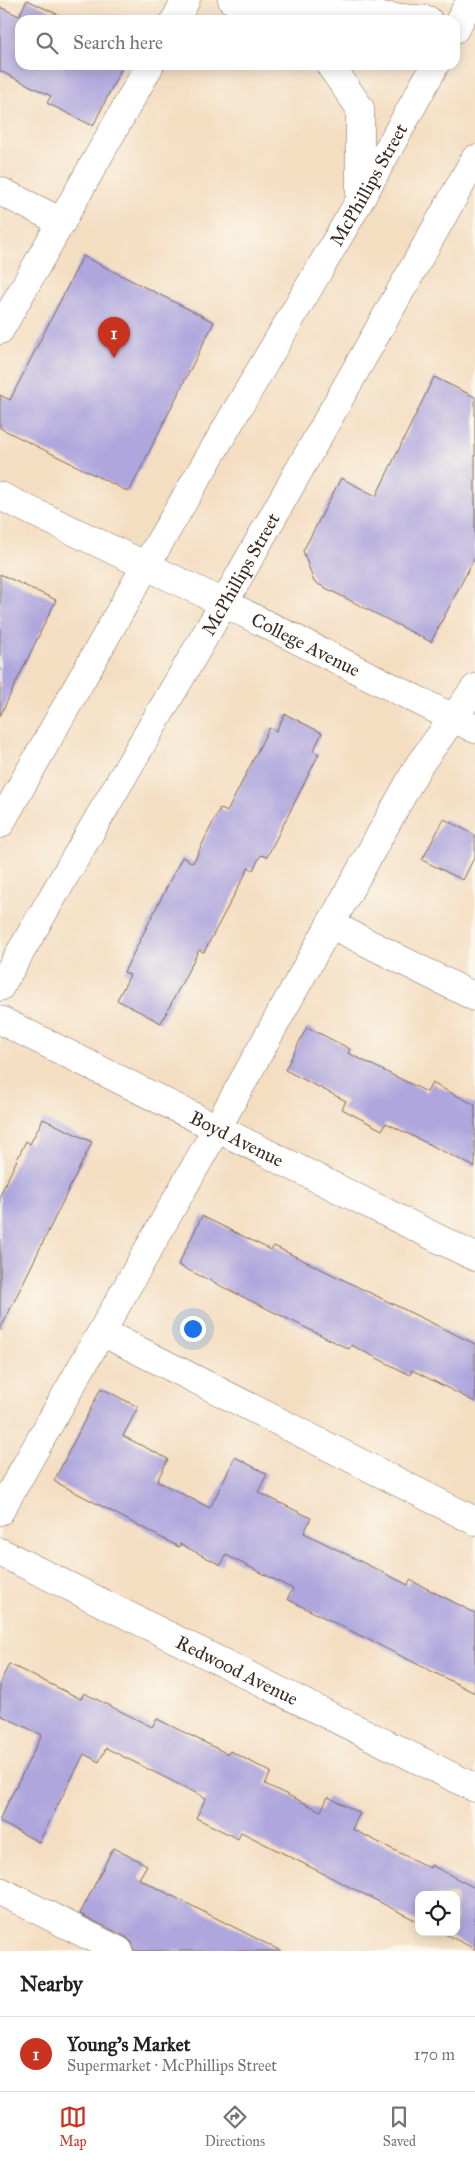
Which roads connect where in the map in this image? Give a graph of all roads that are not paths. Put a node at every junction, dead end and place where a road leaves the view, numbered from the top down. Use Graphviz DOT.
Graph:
graph roads {
  1 [pos="186,0"];
  2 [pos="251,8"];
  3 [pos="178,15"];
  4 [pos="354,15"];
  5 [pos="147,70"];
  6 [pos="333,70"];
  7 [pos="432,70"];
  8 [pos="475,159"];
  9 [pos="0,191"];
  10 [pos="360,200"];
  11 [pos="62,222"];
  12 [pos="0,330"];
  13 [pos="0,496"];
  14 [pos="145,567"];
  15 [pos="224,603"];
  16 [pos="475,688"];
  17 [pos="464,724"];
  18 [pos="0,824"];
  19 [pos="330,924"];
  20 [pos="0,987"];
  21 [pos="475,997"];
  22 [pos="0,1020"];
  23 [pos="217,1128"];
  24 [pos="475,1257"];
  25 [pos="102,1332"];
  26 [pos="0,1512"];
  27 [pos="475,1521"];
  28 [pos="0,1552"];
  29 [pos="475,1788"];
  30 [pos="0,1891"];
  31 [pos="119,1951"];
  1 -- 3 [label="main road"];
  2 -- 4 [label="main road"];
  5 -- 11 [label="main road"];
  6 -- 10 [label="main road"];
  7 -- 10 [label="main road, McPhillips Street"];
  8 -- 15 [label="main road, McPhillips Street"];
  9 -- 11 [label="main road"];
  10 -- 14 [label="main road, McPhillips Street"];
  11 -- 12 [label="main road"];
  13 -- 14 [label="main road, College Avenue"];
  14 -- 15 [label="main road, College Avenue"];
  14 -- 18 [label="main road, McPhillips Street"];
  15 -- 17 [label="main road, College Avenue"];
  15 -- 20 [label="main road, McPhillips Street"];
  16 -- 17 [label="main road"];
  17 -- 19 [label="main road"];
  19 -- 21 [label="main road"];
  19 -- 23 [label="main road"];
  22 -- 23 [label="main road, Boyd Avenue"];
  23 -- 24 [label="main road, Boyd Avenue"];
  23 -- 25 [label="main road"];
  25 -- 26 [label="main road"];
  25 -- 27 [label="main road"];
  28 -- 29 [label="main road, Redwood Avenue"];
  30 -- 31 [label="main road"];
}
